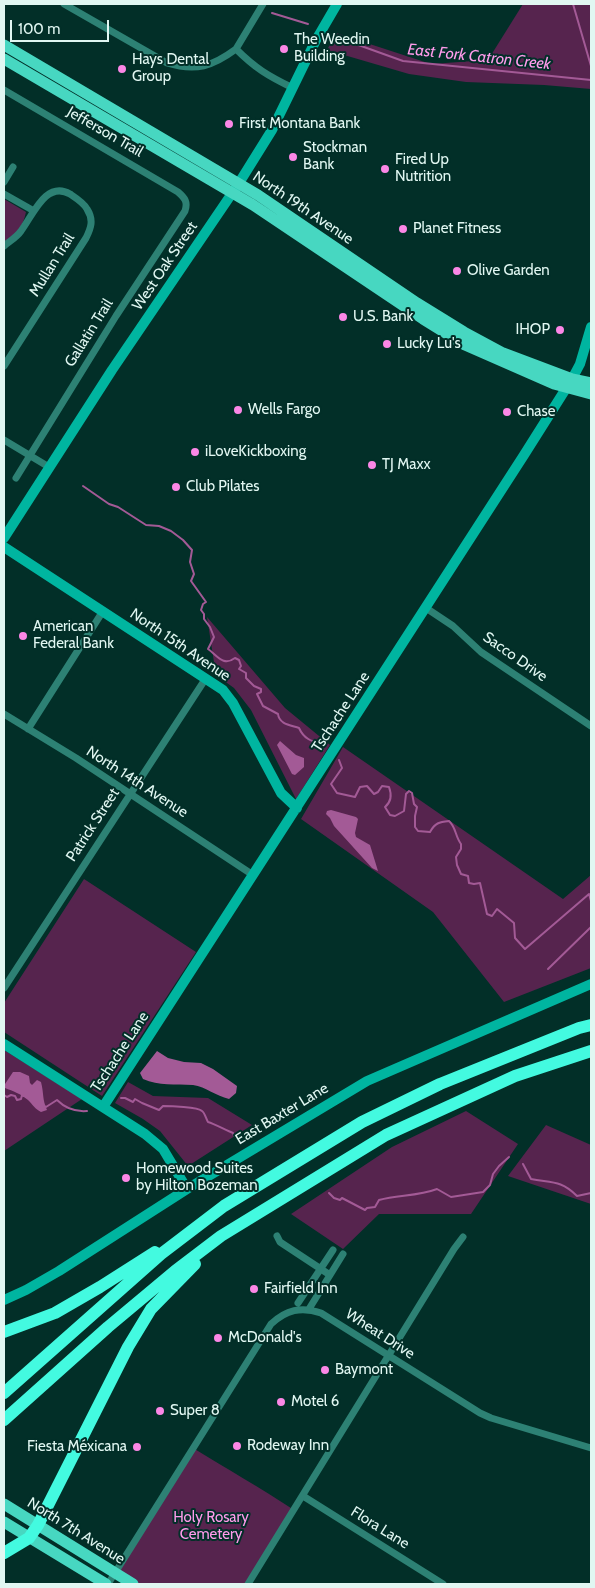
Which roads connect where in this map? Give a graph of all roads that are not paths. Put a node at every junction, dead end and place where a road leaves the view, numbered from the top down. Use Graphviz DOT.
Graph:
graph roads {
  1 [pos="64,4"];
  2 [pos="264,4"];
  3 [pos="337,4"];
  4 [pos="4,45"];
  5 [pos="236,49"];
  6 [pos="4,59"];
  7 [pos="293,88"];
  8 [pos="4,90"];
  9 [pos="13,167"];
  10 [pos="4,182"];
  11 [pos="239,184"];
  12 [pos="4,194"];
  13 [pos="232,194"];
  14 [pos="187,204"];
  15 [pos="34,211"];
  16 [pos="4,246"];
  17 [pos="591,327"];
  18 [pos="4,363"];
  19 [pos="569,383"];
  20 [pos="591,383"];
  21 [pos="591,394"];
  22 [pos="4,440"];
  23 [pos="30,455"];
  24 [pos="49,467"];
  25 [pos="16,478"];
  26 [pos="4,538"];
  27 [pos="4,547"];
  28 [pos="426,608"];
  29 [pos="104,611"];
  30 [pos="206,678"];
  31 [pos="4,714"];
  32 [pos="591,726"];
  33 [pos="28,728"];
  34 [pos="130,794"];
  35 [pos="297,808"];
  36 [pos="253,875"];
  37 [pos="591,984"];
  38 [pos="4,988"];
  39 [pos="591,1025"];
  40 [pos="4,1044"];
  41 [pos="591,1051"];
  42 [pos="103,1107"];
  43 [pos="187,1189"];
  44 [pos="273,1205"];
  45 [pos="224,1206"];
  46 [pos="277,1236"];
  47 [pos="463,1237"];
  48 [pos="333,1250"];
  49 [pos="343,1254"];
  50 [pos="321,1269"];
  51 [pos="330,1275"];
  52 [pos="4,1300"];
  53 [pos="298,1303"];
  54 [pos="309,1309"];
  55 [pos="4,1332"];
  56 [pos="388,1356"];
  57 [pos="4,1393"];
  58 [pos="4,1420"];
  59 [pos="591,1448"];
  60 [pos="303,1496"];
  61 [pos="4,1504"];
  62 [pos="4,1522"];
  63 [pos="38,1525"];
  64 [pos="29,1538"];
  65 [pos="4,1553"];
  66 [pos="115,1573"];
  67 [pos="107,1584"];
  68 [pos="132,1584"];
  69 [pos="248,1584"];
  70 [pos="443,1584"];
  1 -- 5 [label="street"];
  2 -- 5 [label="street"];
  3 -- 7 [label="street, West Oak Street"];
  4 -- 11 [label="main road, North 19th Avenue"];
  5 -- 7 [label="street"];
  6 -- 13 [label="main road, North 19th Avenue"];
  7 -- 11 [label="street, West Oak Street"];
  8 -- 14 [label="street, Jefferson Trail"];
  9 -- 10 [label="street"];
  11 -- 13 [label="street, West Oak Street"];
  11 -- 19 [label="main road, North 19th Avenue"];
  12 -- 15 [label="street"];
  13 -- 19 [label="main road, North 19th Avenue"];
  13 -- 24 [label="street, West Oak Street"];
  14 -- 23 [label="street, Gallatin Trail"];
  15 -- 16 [label="street, Mullan Trail"];
  15 -- 18 [label="street, Mullan Trail"];
  17 -- 19 [label="street, Tschache Lane"];
  19 -- 20 [label="main road, North 19th Avenue"];
  19 -- 21 [label="main road, North 19th Avenue"];
  19 -- 28 [label="street, Tschache Lane"];
  22 -- 23 [label="street"];
  23 -- 24 [label="street"];
  23 -- 25 [label="street, Gallatin Trail"];
  24 -- 26 [label="street, West Oak Street"];
  27 -- 29 [label="street, North 15th Avenue"];
  28 -- 32 [label="street, Sacco Drive"];
  28 -- 35 [label="street, Tschache Lane"];
  29 -- 30 [label="street, North 15th Avenue"];
  29 -- 33 [label="street"];
  30 -- 34 [label="street, Patrick Street"];
  30 -- 35 [label="street, North 15th Avenue"];
  31 -- 33 [label="street, North 14th Avenue"];
  33 -- 34 [label="street, North 14th Avenue"];
  34 -- 36 [label="street, North 14th Avenue"];
  34 -- 38 [label="street, Patrick Street"];
  35 -- 36 [label="street, Tschache Lane"];
  36 -- 42 [label="street, Tschache Lane"];
  37 -- 43 [label="street, East Baxter Lane"];
  39 -- 45 [label="highway"];
  40 -- 42 [label="street"];
  41 -- 44 [label="highway"];
  42 -- 43 [label="street"];
  43 -- 52 [label="street, East Baxter Lane"];
  44 -- 58 [label="highway"];
  44 -- 63 [label="highway"];
  45 -- 55 [label="highway"];
  45 -- 57 [label="highway"];
  46 -- 50 [label="street"];
  47 -- 56 [label="street"];
  48 -- 50 [label="street"];
  49 -- 51 [label="street"];
  50 -- 51 [label="street"];
  50 -- 53 [label="street"];
  51 -- 54 [label="street"];
  54 -- 56 [label="street, Wheat Drive"];
  54 -- 66 [label="street"];
  56 -- 59 [label="street, Wheat Drive"];
  56 -- 60 [label="street"];
  60 -- 69 [label="street"];
  60 -- 70 [label="street, Flora Lane"];
  61 -- 63 [label="main road, North 7th Avenue"];
  62 -- 64 [label="main road, North 7th Avenue"];
  63 -- 64 [label="highway"];
  63 -- 66 [label="main road, North 7th Avenue"];
  64 -- 65 [label="highway"];
  64 -- 67 [label="main road, North 7th Avenue"];
  66 -- 67 [label="street"];
  66 -- 68 [label="main road, North 7th Avenue"];
}
